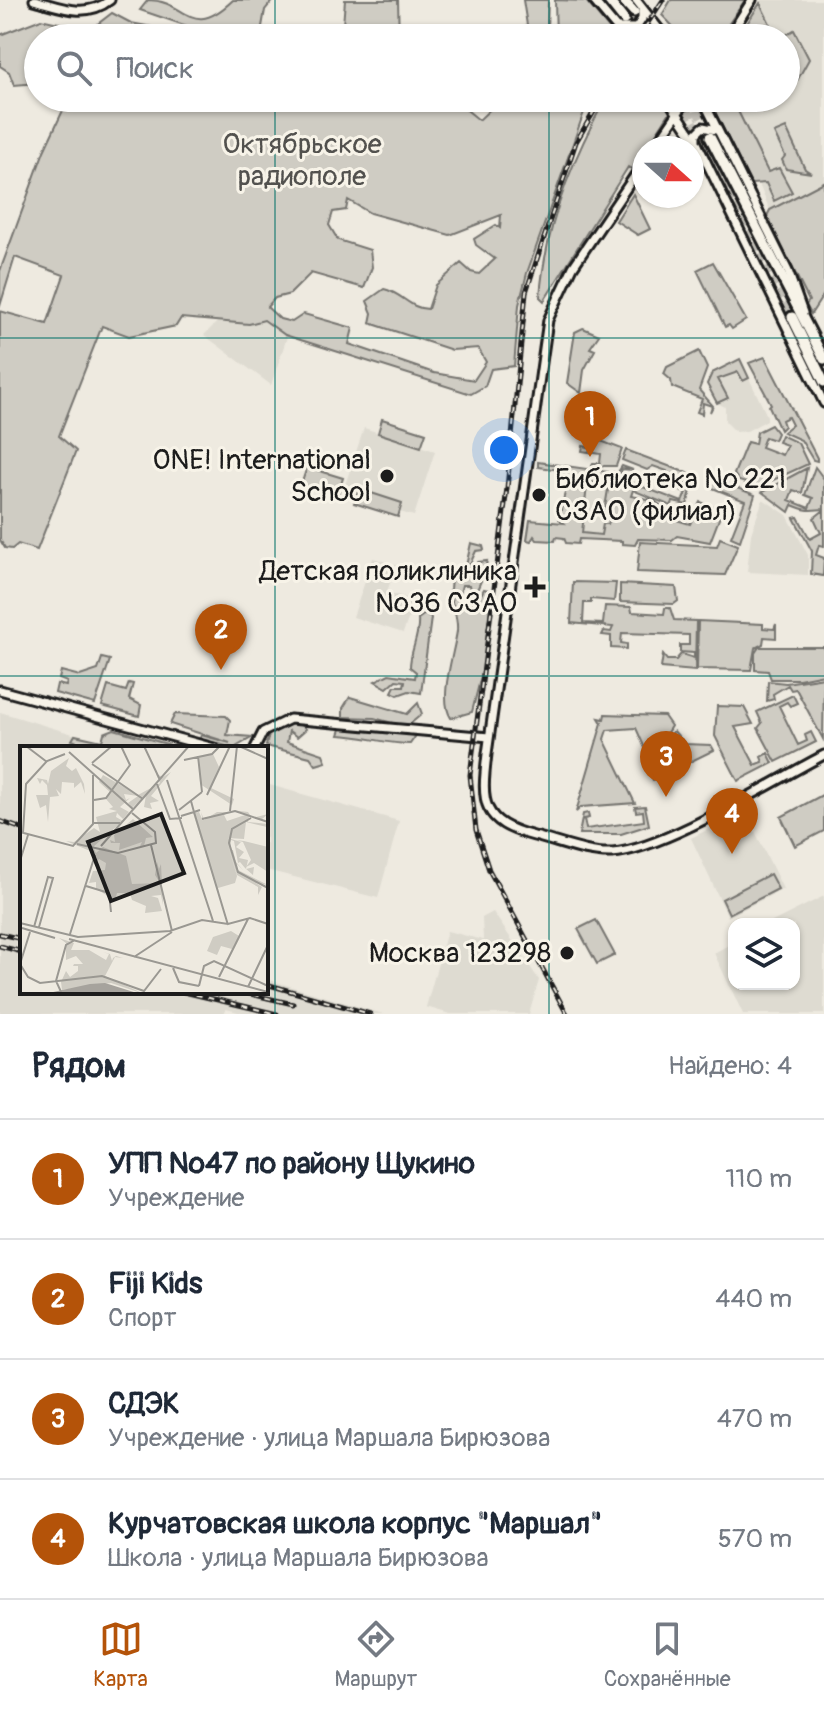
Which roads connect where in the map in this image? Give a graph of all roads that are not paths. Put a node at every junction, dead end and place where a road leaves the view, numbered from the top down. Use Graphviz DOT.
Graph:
graph roads {
  1 [pos="34,0"];
  2 [pos="110,0"];
  3 [pos="593,0"];
  4 [pos="608,0"];
  5 [pos="623,0"];
  6 [pos="752,0"];
  7 [pos="637,6"];
  8 [pos="620,23"];
  9 [pos="639,24"];
  10 [pos="652,24"];
  11 [pos="737,24"];
  12 [pos="707,112"];
  13 [pos="677,114"];
  14 [pos="665,132"];
  15 [pos="689,132"];
  16 [pos="714,134"];
  17 [pos="662,136"];
  18 [pos="692,136"];
  19 [pos="696,136"];
  20 [pos="704,157"];
  21 [pos="632,180"];
  22 [pos="792,317"];
  23 [pos="824,359"];
  24 [pos="824,382"];
  25 [pos="824,403"];
  26 [pos="0,690"];
  27 [pos="489,737"];
  28 [pos="207,746"];
  29 [pos="256,746"];
  30 [pos="824,755"];
  1 -- 2 [label="street"];
  3 -- 8 [label="street"];
  4 -- 8 [label="main road"];
  5 -- 7 [label="main road"];
  6 -- 11 [label="street"];
  7 -- 9 [label="street"];
  7 -- 10 [label="street"];
  12 -- 16 [label="street"];
  13 -- 14 [label="street"];
  13 -- 15 [label="street"];
  14 -- 15 [label="street"];
  14 -- 17 [label="street"];
  15 -- 18 [label="street"];
  16 -- 19 [label="street"];
  16 -- 23 [label="main road"];
  20 -- 25 [label="street"];
  21 -- 27 [label="street"];
  22 -- 24 [label="main road"];
  26 -- 28 [label="street"];
  27 -- 29 [label="street"];
  27 -- 30 [label="street"];
}
